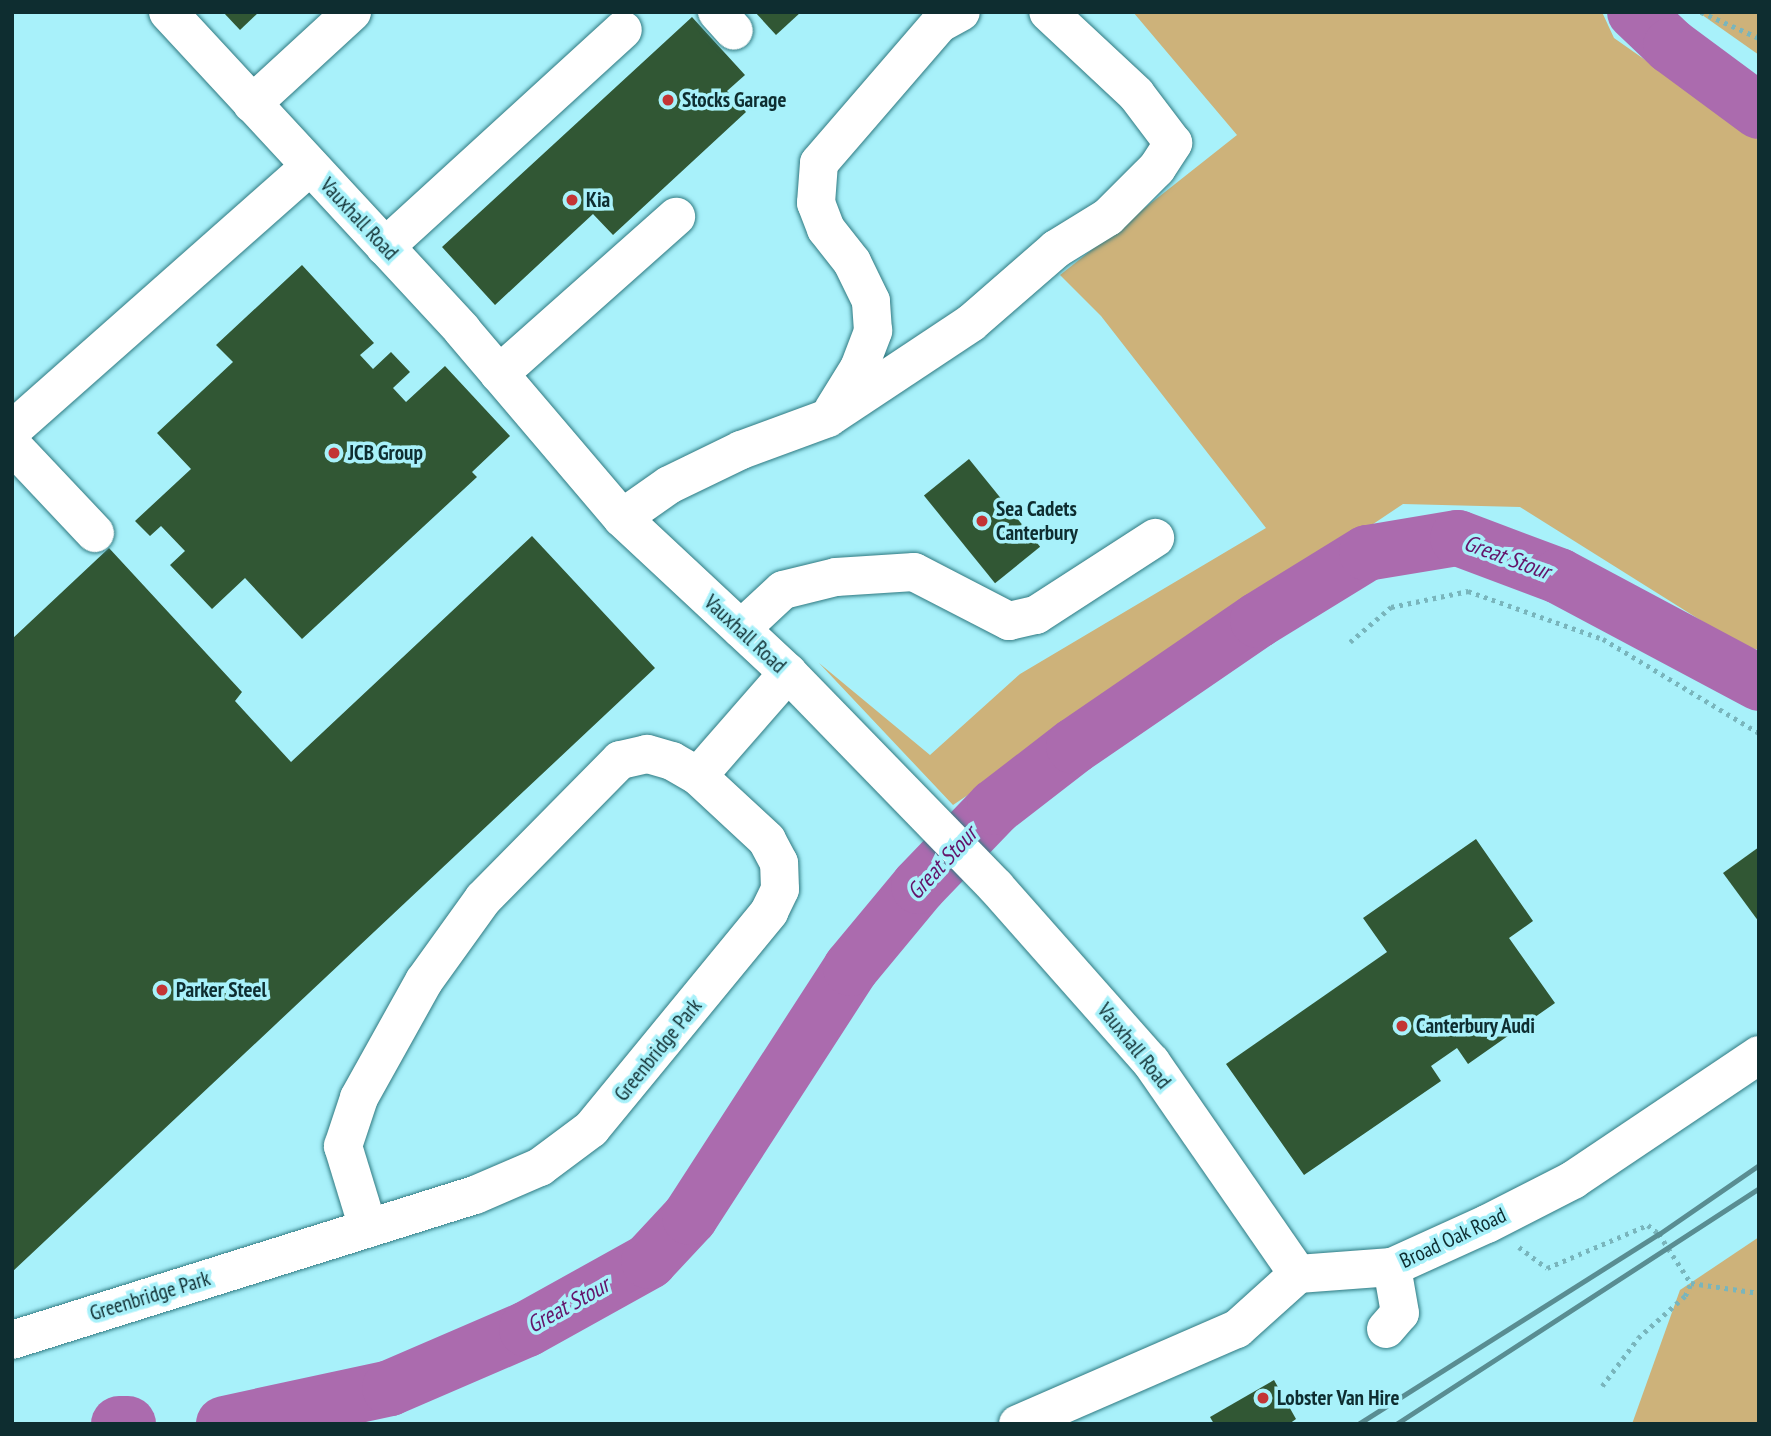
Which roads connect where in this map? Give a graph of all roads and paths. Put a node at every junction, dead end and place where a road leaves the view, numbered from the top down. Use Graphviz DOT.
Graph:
graph roads {
  1 [pos="168,12"];
  2 [pos="352,12"];
  3 [pos="961,12"];
  4 [pos="1048,12"];
  5 [pos="1700,12"];
  6 [pos="623,30"];
  7 [pos="1759,38"];
  8 [pos="252,104"];
  9 [pos="310,166"];
  10 [pos="676,218"];
  11 [pos="385,247"];
  12 [pos="499,374"];
  13 [pos="828,418"];
  14 [pos="12,430"];
  15 [pos="12,445"];
  16 [pos="622,518"];
  17 [pos="95,533"];
  18 [pos="1154,538"];
  19 [pos="741,629"];
  20 [pos="1350,642"];
  21 [pos="788,673"];
  22 [pos="1759,733"];
  23 [pos="698,776"];
  24 [pos="1759,1055"];
  25 [pos="1488,1224"];
  26 [pos="368,1228"];
  27 [pos="1392,1267"];
  28 [pos="1298,1274"];
  29 [pos="1691,1283"];
  30 [pos="1759,1293"];
  31 [pos="1386,1329"];
  32 [pos="12,1340"];
  33 [pos="1602,1386"];
  34 [pos="1018,1424"];
  1 -- 8 [label="street, Vauxhall Road"];
  2 -- 8 [label="street"];
  3 -- 13 [label="street"];
  4 -- 13 [label="street"];
  5 -- 7 [label="path"];
  6 -- 11 [label="street"];
  8 -- 9 [label="street, Vauxhall Road"];
  9 -- 11 [label="street, Vauxhall Road"];
  9 -- 14 [label="street"];
  10 -- 12 [label="street"];
  11 -- 12 [label="street, Vauxhall Road"];
  12 -- 16 [label="street, Vauxhall Road"];
  13 -- 16 [label="street"];
  15 -- 17 [label="street"];
  16 -- 19 [label="street, Vauxhall Road"];
  18 -- 19 [label="street"];
  19 -- 21 [label="street, Vauxhall Road"];
  20 -- 22 [label="path"];
  21 -- 23 [label="street"];
  21 -- 28 [label="street, Vauxhall Road"];
  23 -- 26 [label="street, Greenbridge Park"];
  23 -- 26 [label="street, Greenbridge Park"];
  24 -- 25 [label="street, Broad Oak Road"];
  25 -- 27 [label="street, Broad Oak Road"];
  25 -- 29 [label="path"];
  26 -- 32 [label="street, Greenbridge Park"];
  27 -- 28 [label="street, Broad Oak Road"];
  27 -- 31 [label="street"];
  28 -- 34 [label="street"];
  29 -- 30 [label="path"];
  29 -- 33 [label="path"];
}
